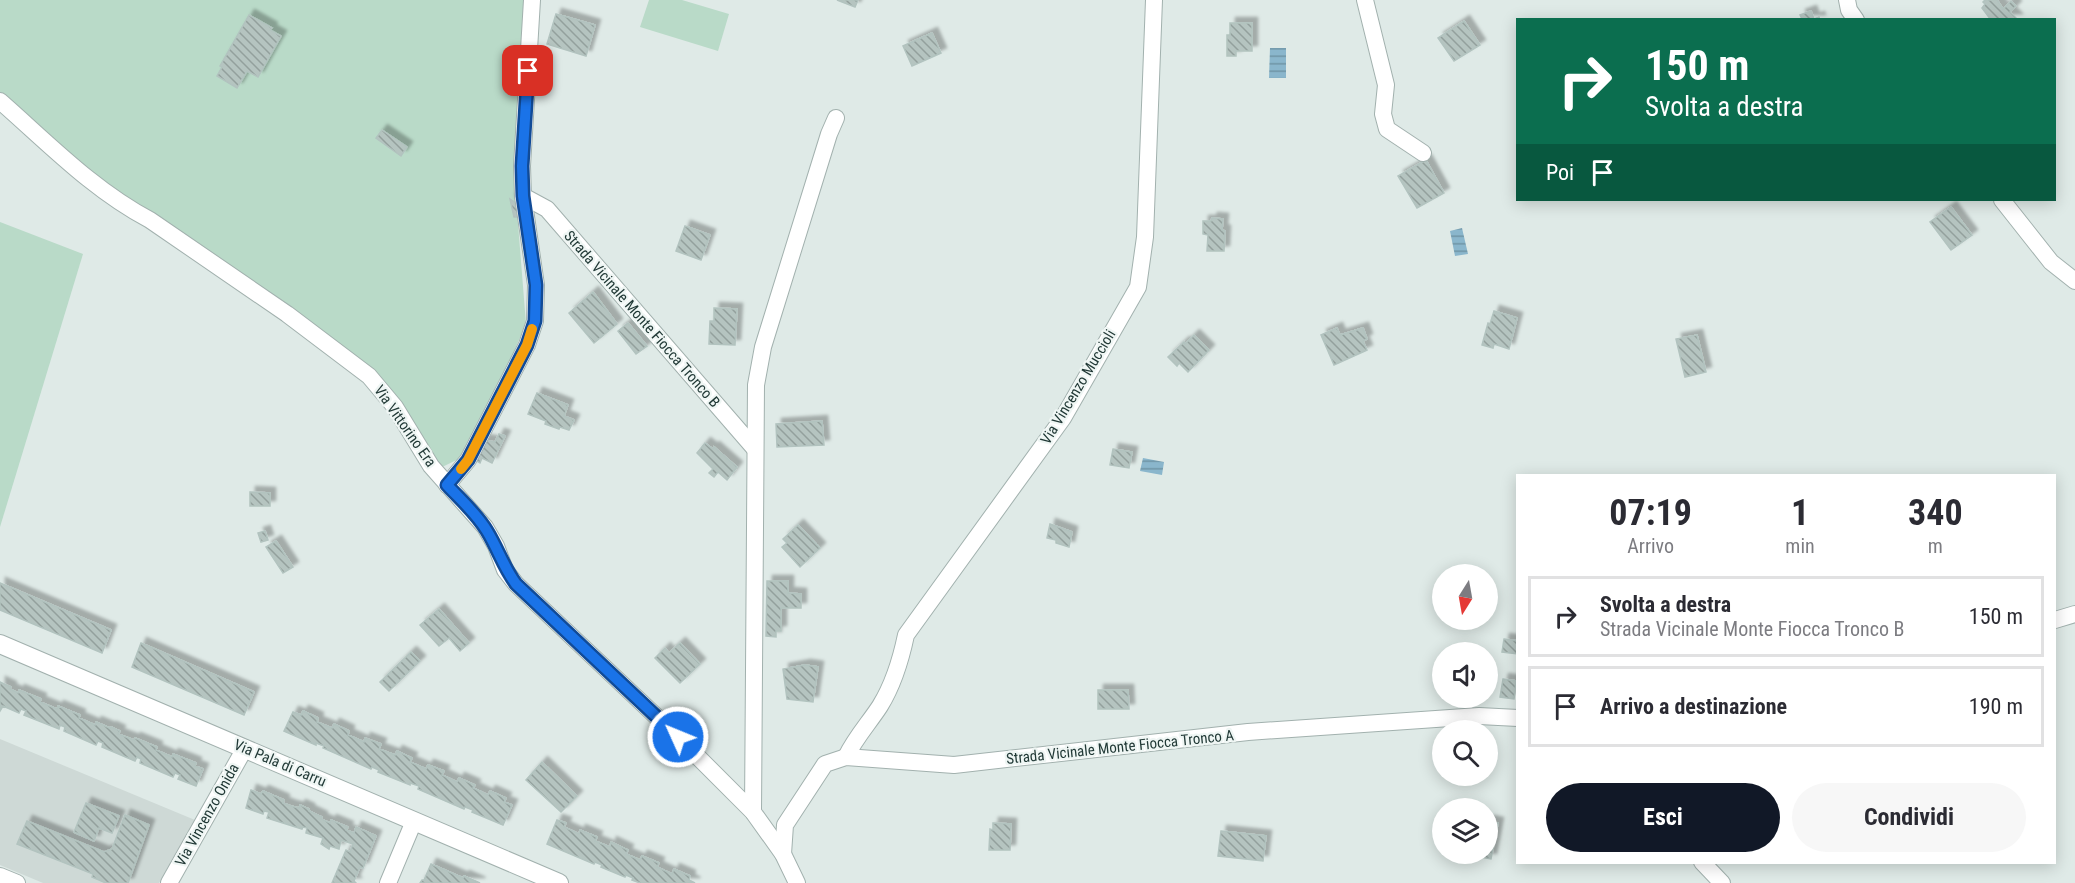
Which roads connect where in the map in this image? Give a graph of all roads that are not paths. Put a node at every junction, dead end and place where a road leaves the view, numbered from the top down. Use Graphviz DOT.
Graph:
graph roads {
  1 [pos="532,0"];
  2 [pos="1154,0"];
  3 [pos="1365,0"];
  4 [pos="1847,0"];
  5 [pos="1855,18"];
  6 [pos="0,100"];
  7 [pos="836,118"];
  8 [pos="1424,153"];
  9 [pos="523,196"];
  10 [pos="2003,201"];
  11 [pos="2075,281"];
  12 [pos="756,449"];
  13 [pos="447,485"];
  14 [pos="2075,614"];
  15 [pos="2056,620"];
  16 [pos="0,644"];
  17 [pos="1516,718"];
  18 [pos="245,748"];
  19 [pos="846,757"];
  20 [pos="753,812"];
  21 [pos="414,821"];
  22 [pos="783,854"];
  23 [pos="1704,864"];
  24 [pos="1718,864"];
  25 [pos="0,876"];
  26 [pos="16,883"];
  27 [pos="169,883"];
  28 [pos="388,883"];
  29 [pos="559,883"];
  30 [pos="797,883"];
  31 [pos="1722,883"];
  32 [pos="1736,883"];
  1 -- 9 [label="street"];
  2 -- 19 [label="street, Via Vincenzo Muccioli"];
  3 -- 8 [label="street"];
  4 -- 5 [label="street"];
  6 -- 13 [label="street, Via Vittorino Era"];
  7 -- 12 [label="street"];
  9 -- 12 [label="street, Strada Vicinale Monte Fiocca Tronco B"];
  9 -- 13 [label="street"];
  10 -- 11 [label="street"];
  12 -- 20 [label="street"];
  13 -- 20 [label="street, Via Vittorino Era"];
  14 -- 15 [label="street"];
  16 -- 18 [label="street, Via Pala di Carru"];
  17 -- 19 [label="street, Strada Vicinale Monte Fiocca Tronco A"];
  18 -- 21 [label="street, Via Pala di Carru"];
  18 -- 27 [label="street, Via Vincenzo Onida"];
  19 -- 22 [label="street"];
  20 -- 22 [label="street, Via Vittorino Era"];
  21 -- 28 [label="street"];
  21 -- 29 [label="street, Via Pala di Carru"];
  22 -- 30 [label="street, Via Vittorino Era"];
  23 -- 31 [label="street"];
  24 -- 32 [label="street"];
  25 -- 26 [label="street"];
}
